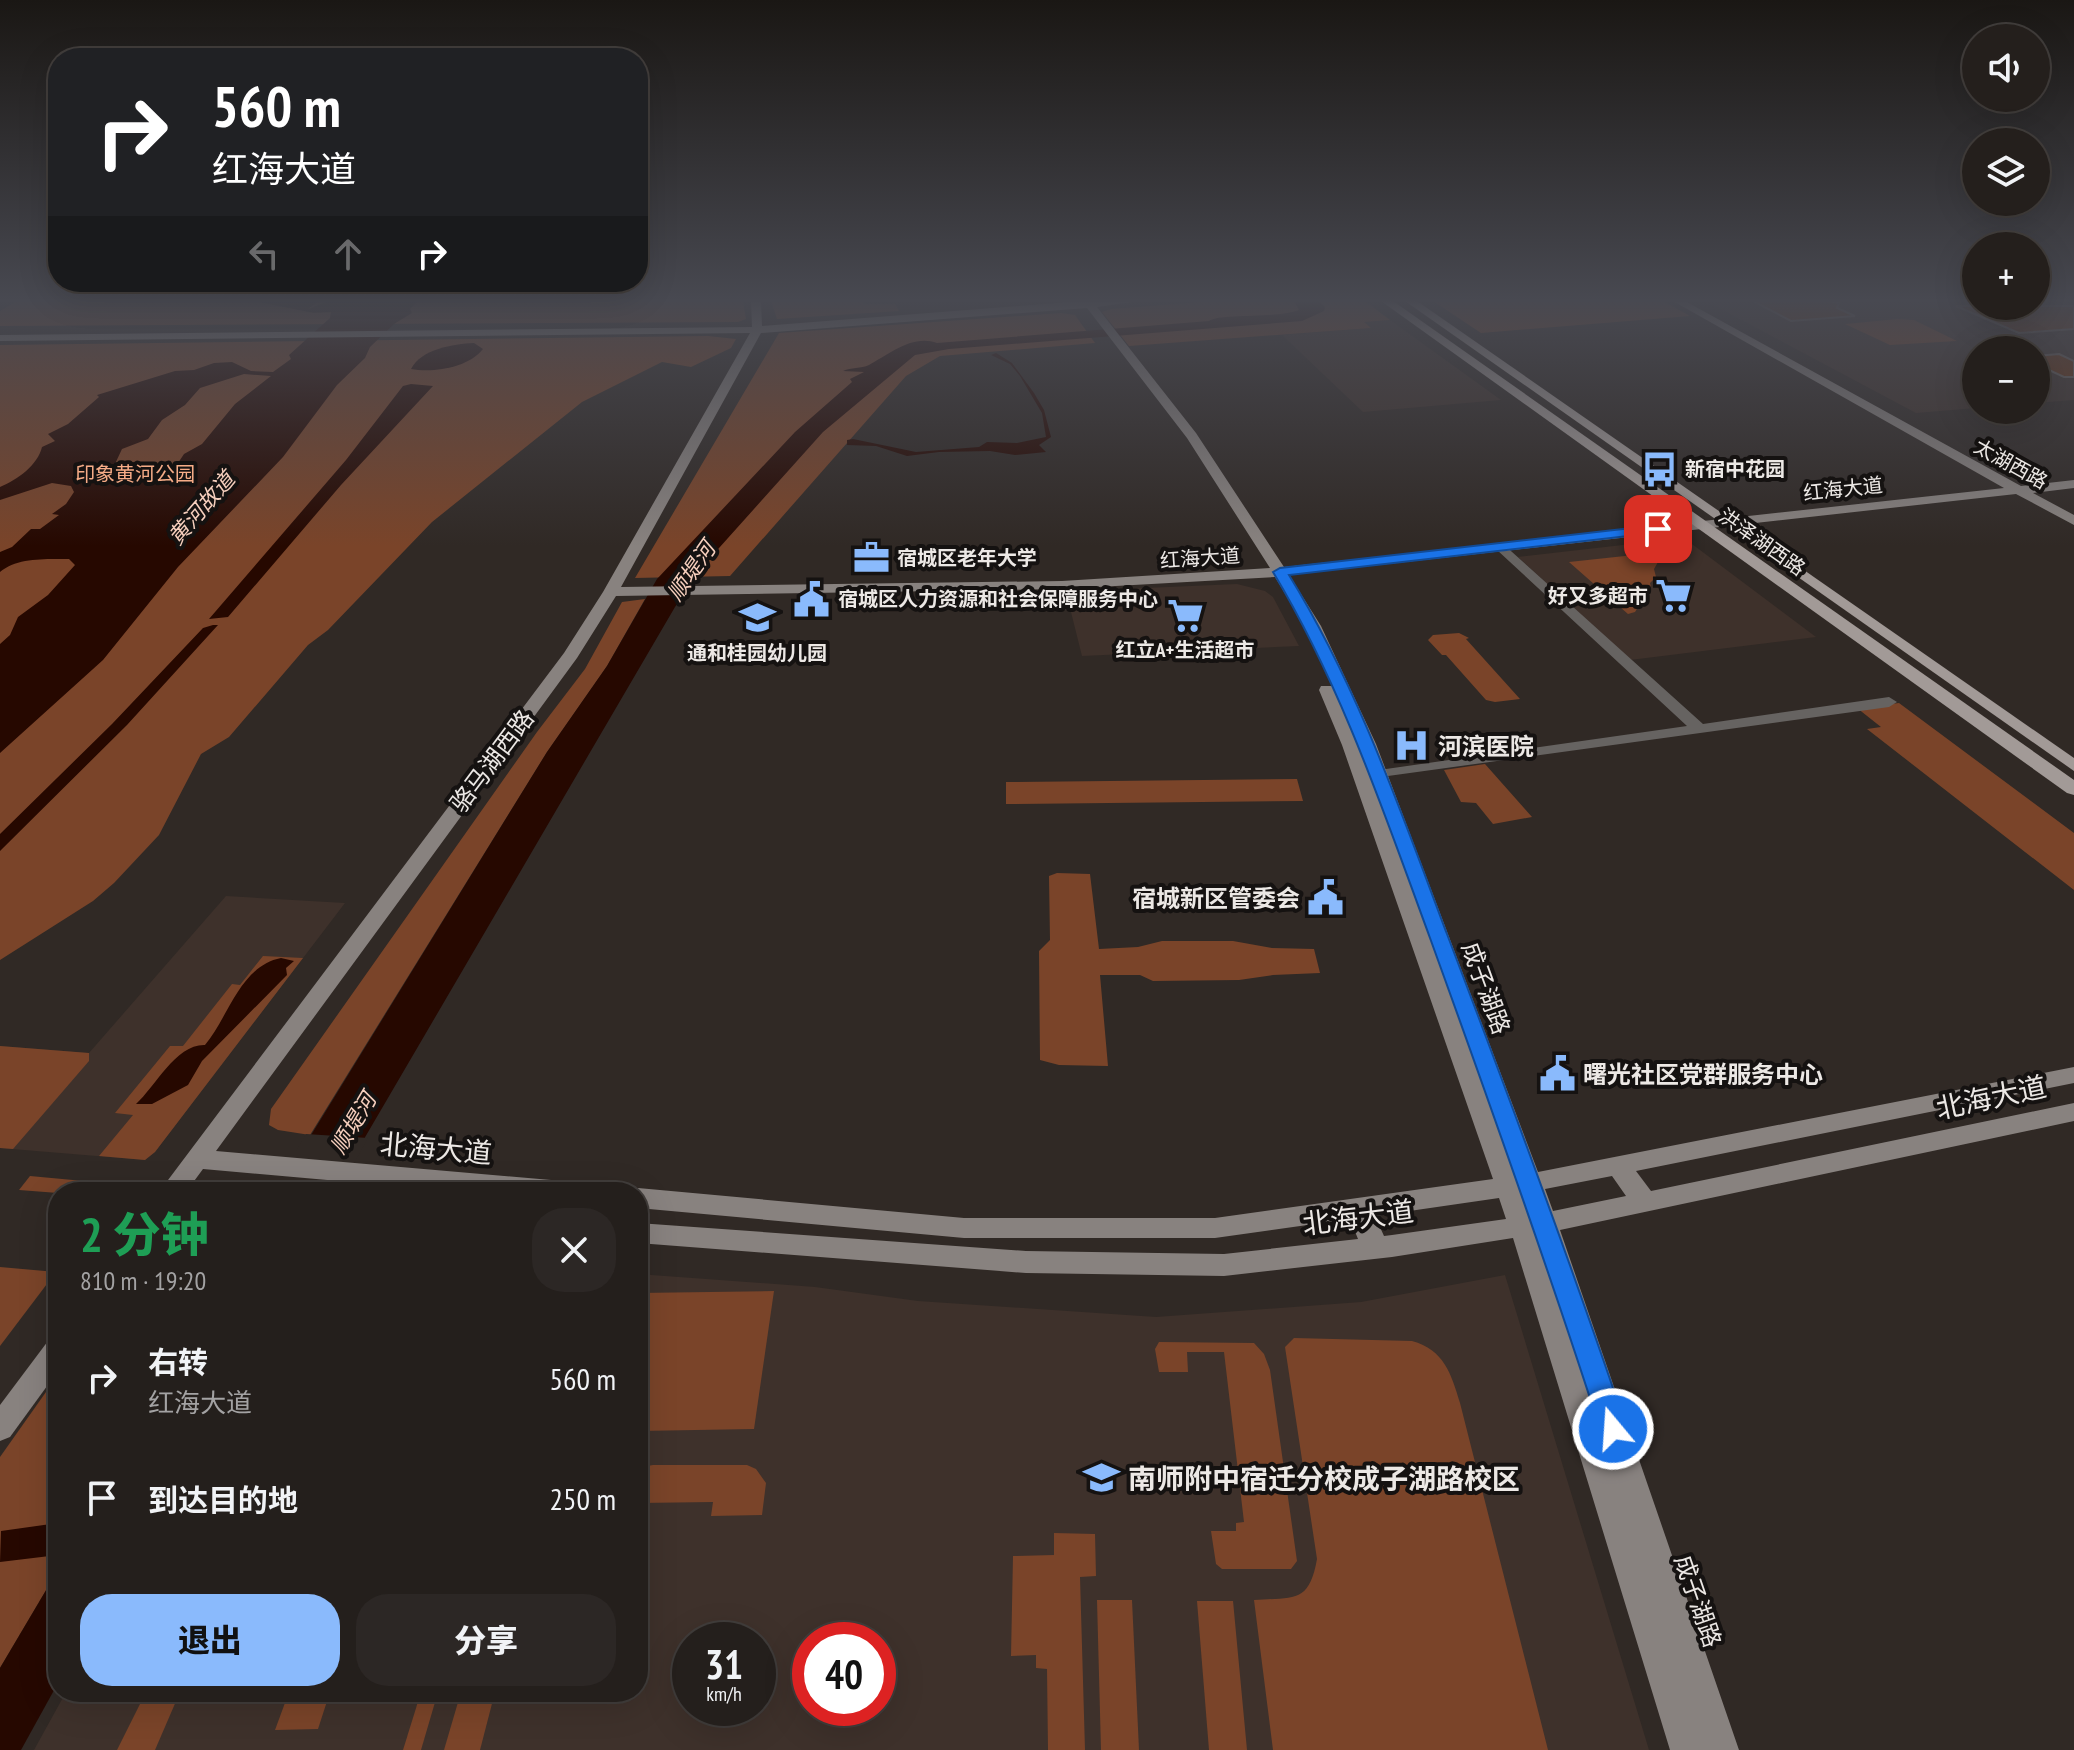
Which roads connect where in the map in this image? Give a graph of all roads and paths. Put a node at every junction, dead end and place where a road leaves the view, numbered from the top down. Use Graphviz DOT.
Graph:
graph roads {
  1 [pos="728,383"];
  2 [pos="1144,383"];
  3 [pos="1502,383"];
  4 [pos="1525,383"];
  5 [pos="1829,383"];
  6 [pos="1836,383"];
  7 [pos="2074,477"];
  8 [pos="2074,484"];
  9 [pos="1671,485"];
  10 [pos="2021,486"];
  11 [pos="1651,490"];
  12 [pos="1686,496"];
  13 [pos="2074,510"];
  14 [pos="1745,511"];
  15 [pos="1762,518"];
  16 [pos="1707,520"];
  17 [pos="1650,521"];
  18 [pos="2074,521"];
  19 [pos="1635,532"];
  20 [pos="1725,543"];
  21 [pos="1502,547"];
  22 [pos="1763,556"];
  23 [pos="1271,569"];
  24 [pos="613,588"];
  25 [pos="1889,702"];
  26 [pos="1699,729"];
  27 [pos="2074,766"];
  28 [pos="1370,776"];
  29 [pos="2074,789"];
  30 [pos="2074,1075"];
  31 [pos="2074,1112"];
  32 [pos="197,1159"];
  33 [pos="1618,1166"];
  34 [pos="180,1182"];
  35 [pos="457,1182"];
  36 [pos="1520,1185"];
  37 [pos="648,1199"];
  38 [pos="1644,1201"];
  39 [pos="1359,1208"];
  40 [pos="1534,1225"];
  41 [pos="950,1227"];
  42 [pos="648,1234"];
  43 [pos="1375,1248"];
  44 [pos="942,1257"];
  45 [pos="48,1363"];
  46 [pos="0,1428"];
  47 [pos="1688,1750"];
  48 [pos="1721,1750"];
  1 -- 24 [label="street, 骆马湖西路"];
  2 -- 23 [label="street, 成子湖路"];
  3 -- 11 [label="main road, 洪泽湖西路"];
  4 -- 9 [label="main road, 洪泽湖西路"];
  5 -- 10 [label="street, 太湖西路"];
  6 -- 10 [label="street, 太湖西路"];
  7 -- 10 [label="street, 红海大道"];
  8 -- 10 [label="street, 红海大道"];
  9 -- 11 [label="main road"];
  9 -- 12 [label="main road, 洪泽湖西路"];
  10 -- 13 [label="street, 太湖西路"];
  10 -- 14 [label="street, 红海大道"];
  10 -- 15 [label="street, 红海大道"];
  10 -- 18 [label="street, 太湖西路"];
  11 -- 16 [label="main road, 洪泽湖西路"];
  11 -- 17 [label="street"];
  12 -- 14 [label="street"];
  12 -- 16 [label="main road, 洪泽湖西路"];
  14 -- 16 [label="street, 红海大道"];
  15 -- 16 [label="street, 红海大道"];
  15 -- 22 [label="street"];
  16 -- 17 [label="street, 红海大道"];
  16 -- 19 [label="street, 红海大道"];
  16 -- 20 [label="main road, 洪泽湖西路"];
  16 -- 22 [label="main road, 洪泽湖西路"];
  17 -- 23 [label="street, 红海大道"];
  19 -- 20 [label="street"];
  19 -- 21 [label="street, 红海大道"];
  20 -- 22 [label="main road, 洪泽湖西路"];
  21 -- 23 [label="street, 红海大道"];
  21 -- 26 [label="street"];
  22 -- 27 [label="main road, 洪泽湖西路"];
  22 -- 29 [label="main road, 洪泽湖西路"];
  23 -- 24 [label="street, 红海大道"];
  23 -- 28 [label="street, 成子湖路"];
  24 -- 32 [label="street, 骆马湖西路"];
  25 -- 26 [label="street"];
  26 -- 28 [label="street"];
  28 -- 36 [label="street, 成子湖路"];
  30 -- 33 [label="street, 北海大道"];
  31 -- 38 [label="street, 北海大道"];
  32 -- 34 [label="street, 骆马湖西路"];
  32 -- 35 [label="street, 北海大道"];
  33 -- 36 [label="street, 北海大道"];
  33 -- 38 [label="street"];
  36 -- 39 [label="street, 北海大道"];
  36 -- 40 [label="street, 成子湖路"];
  37 -- 41 [label="street, 北海大道"];
  38 -- 40 [label="street, 北海大道"];
  39 -- 41 [label="street, 北海大道"];
  39 -- 43 [label="street"];
  40 -- 43 [label="street, 北海大道"];
  40 -- 47 [label="street, 成子湖路"];
  40 -- 48 [label="street, 成子湖路"];
  41 -- 44 [label="street"];
  42 -- 44 [label="street, 北海大道"];
  43 -- 44 [label="street, 北海大道"];
  45 -- 46 [label="street"];
}
